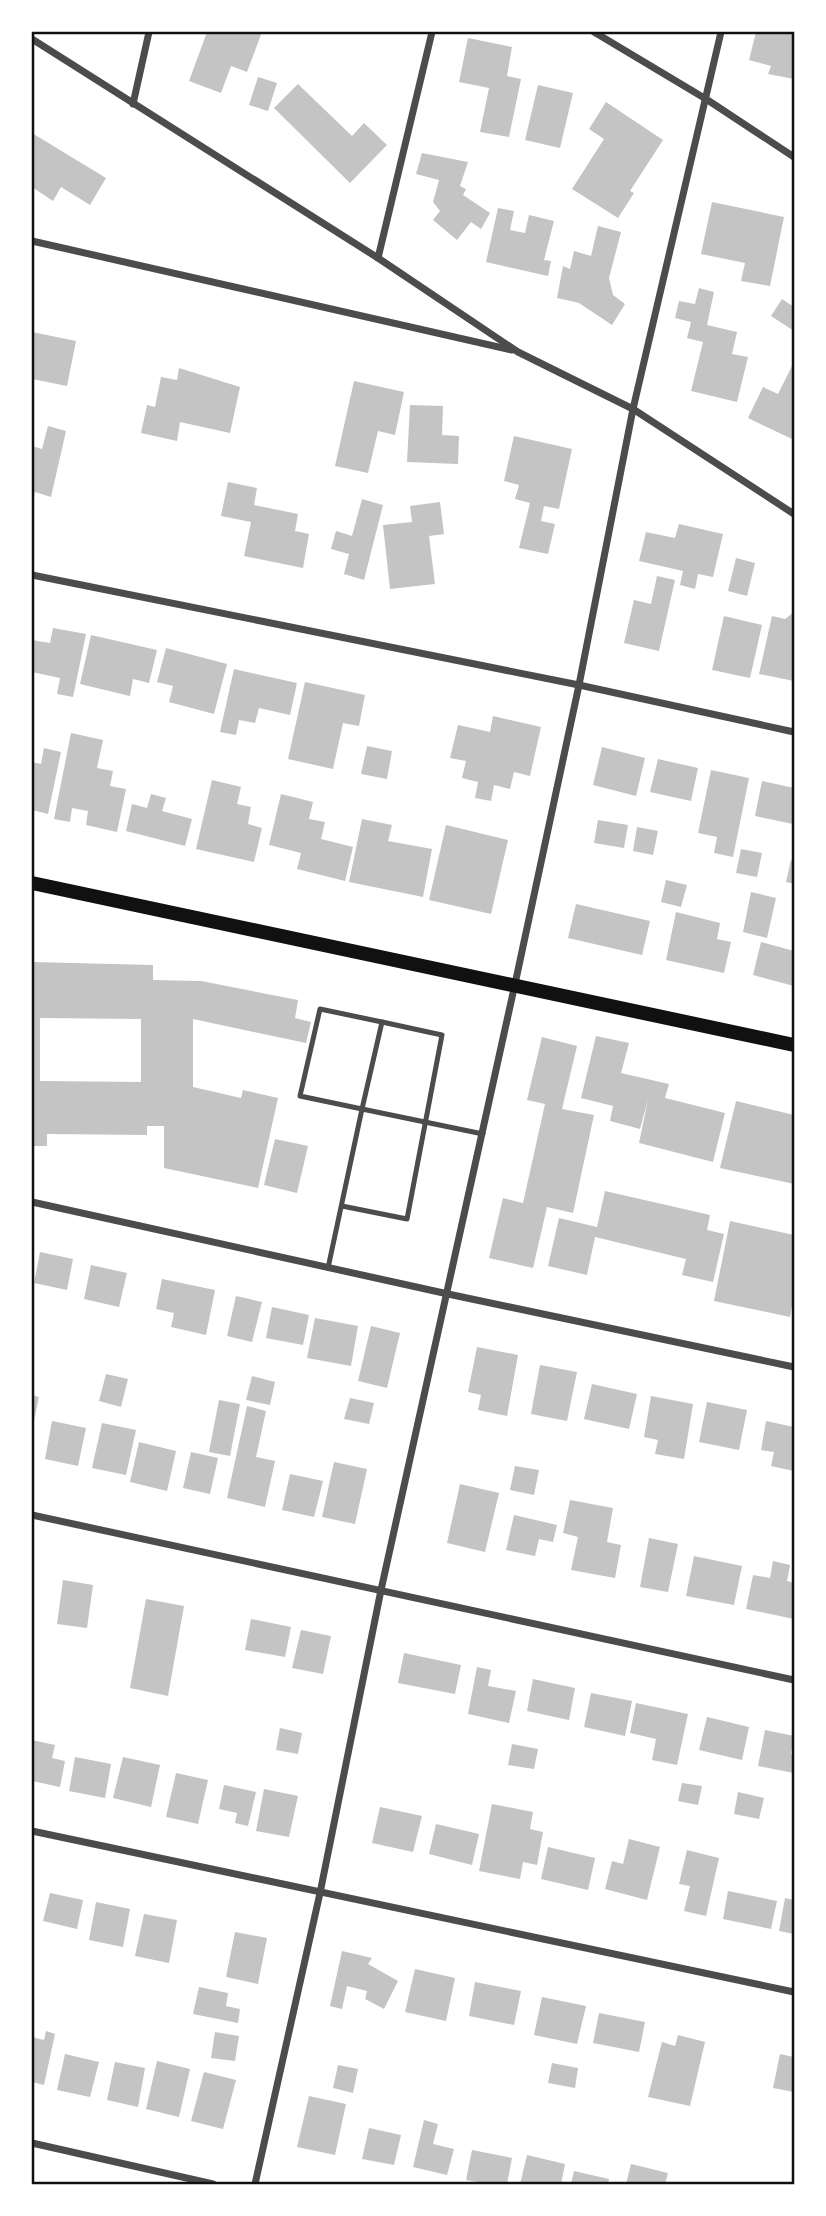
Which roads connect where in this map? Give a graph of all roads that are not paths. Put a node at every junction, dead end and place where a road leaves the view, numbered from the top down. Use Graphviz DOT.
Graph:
graph roads {
  1 [pos="149,32"];
  2 [pos="432,32"];
  3 [pos="594,32"];
  4 [pos="721,32"];
  5 [pos="32,39"];
  6 [pos="706,99"];
  7 [pos="133,104"];
  8 [pos="794,157"];
  9 [pos="32,241"];
  10 [pos="378,258"];
  11 [pos="518,352"];
  12 [pos="633,409"];
  13 [pos="794,514"];
  14 [pos="32,575"];
  15 [pos="579,685"];
  16 [pos="794,732"];
  17 [pos="32,883"];
  18 [pos="515,984"];
  19 [pos="382,1021"];
  20 [pos="794,1045"];
  21 [pos="362,1109"];
  22 [pos="426,1121"];
  23 [pos="483,1134"];
  24 [pos="32,1202"];
  25 [pos="342,1206"];
  26 [pos="328,1268"];
  27 [pos="448,1294"];
  28 [pos="794,1367"];
  29 [pos="32,1515"];
  30 [pos="381,1590"];
  31 [pos="794,1681"];
  32 [pos="32,1831"];
  33 [pos="320,1893"];
  34 [pos="794,1992"];
  35 [pos="32,2143"];
  36 [pos="213,2185"];
  37 [pos="255,2185"];
  1 -- 7 [label="street"];
  2 -- 10 [label="street"];
  3 -- 6 [label="street"];
  4 -- 6 [label="street"];
  5 -- 7 [label="street"];
  6 -- 8 [label="street"];
  6 -- 12 [label="street"];
  7 -- 10 [label="street"];
  9 -- 11 [label="street"];
  10 -- 11 [label="street"];
  11 -- 12 [label="street"];
  12 -- 13 [label="street"];
  12 -- 15 [label="street"];
  14 -- 15 [label="street"];
  15 -- 16 [label="street"];
  15 -- 18 [label="street"];
  17 -- 18 [label="main road"];
  18 -- 20 [label="main road"];
  18 -- 23 [label="street"];
  19 -- 21 [label="lane"];
  19 -- 21 [label="lane"];
  19 -- 22 [label="lane"];
  21 -- 22 [label="lane"];
  21 -- 25 [label="lane"];
  22 -- 23 [label="lane"];
  22 -- 25 [label="lane"];
  23 -- 27 [label="street"];
  24 -- 26 [label="street"];
  25 -- 26 [label="lane"];
  26 -- 27 [label="street"];
  27 -- 28 [label="street"];
  27 -- 30 [label="street"];
  29 -- 30 [label="street"];
  30 -- 31 [label="street"];
  30 -- 33 [label="street"];
  32 -- 33 [label="street"];
  33 -- 34 [label="street"];
  33 -- 37 [label="street"];
  35 -- 36 [label="street"];
}
